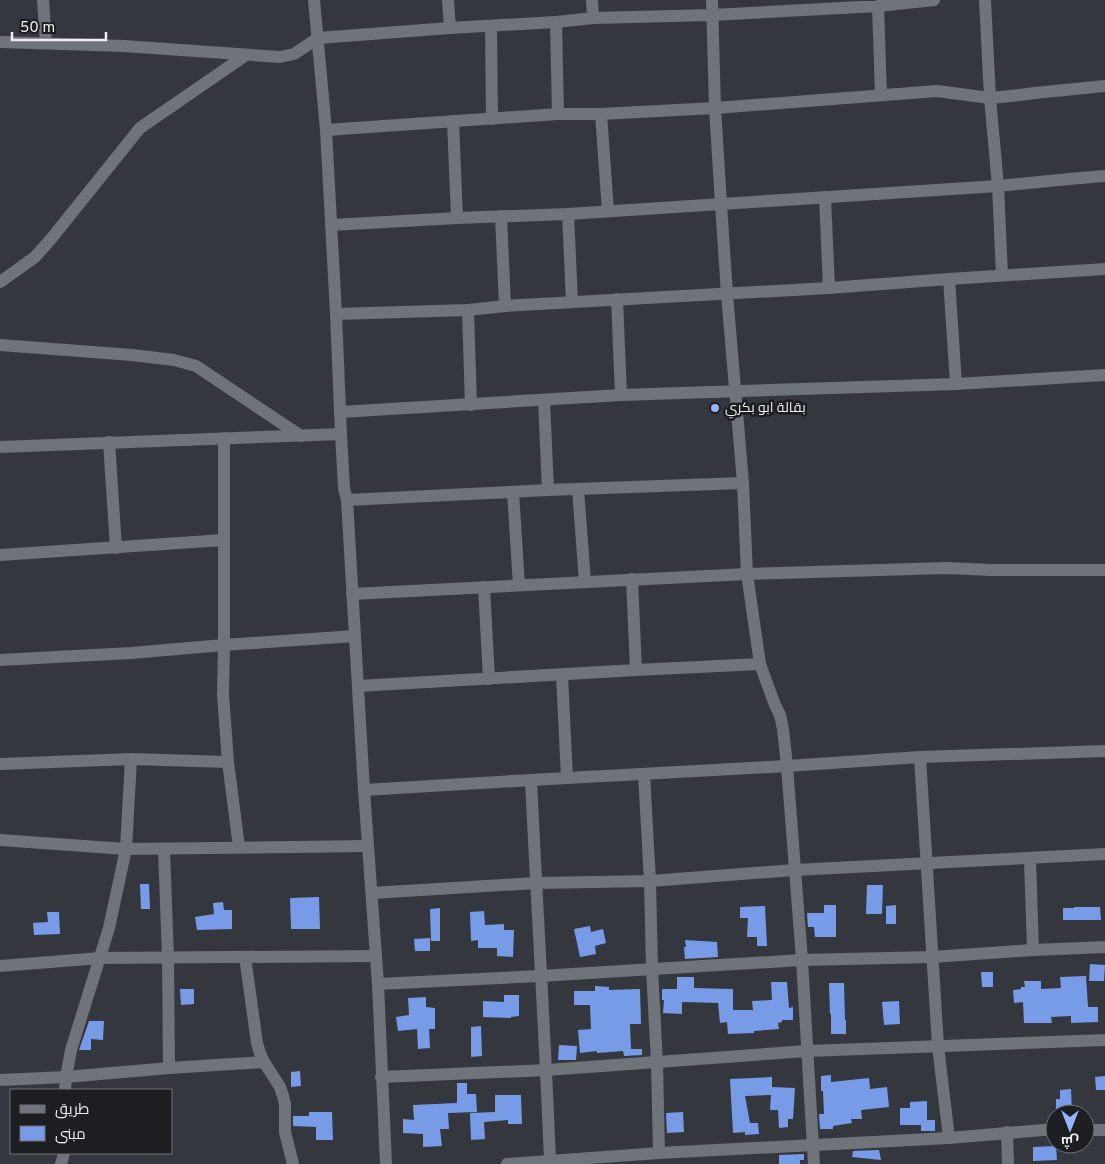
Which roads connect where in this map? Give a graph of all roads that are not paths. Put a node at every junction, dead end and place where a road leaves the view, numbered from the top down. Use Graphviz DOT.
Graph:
graph roads {
  1 [pos="44,0"];
  2 [pos="314,0"];
  3 [pos="448,0"];
  4 [pos="592,0"];
  5 [pos="712,0"];
  6 [pos="934,0"];
  7 [pos="985,0"];
  8 [pos="878,6"];
  9 [pos="712,15"];
  10 [pos="593,18"];
  11 [pos="556,22"];
  12 [pos="491,26"];
  13 [pos="450,28"];
  14 [pos="318,38"];
  15 [pos="0,42"];
  16 [pos="46,43"];
  17 [pos="246,55"];
  18 [pos="1105,86"];
  19 [pos="881,95"];
  20 [pos="990,98"];
  21 [pos="715,108"];
  22 [pos="558,114"];
  23 [pos="601,114"];
  24 [pos="492,119"];
  25 [pos="452,121"];
  26 [pos="326,130"];
  27 [pos="1105,176"];
  28 [pos="998,186"];
  29 [pos="825,197"];
  30 [pos="721,204"];
  31 [pos="608,211"];
  32 [pos="568,214"];
  33 [pos="501,216"];
  34 [pos="457,218"];
  35 [pos="331,225"];
  36 [pos="1105,269"];
  37 [pos="1002,275"];
  38 [pos="949,279"];
  39 [pos="0,282"];
  40 [pos="829,288"];
  41 [pos="727,294"];
  42 [pos="617,300"];
  43 [pos="572,302"];
  44 [pos="505,306"];
  45 [pos="468,310"];
  46 [pos="336,314"];
  47 [pos="0,344"];
  48 [pos="1105,375"];
  49 [pos="956,384"];
  50 [pos="736,390"];
  51 [pos="622,395"];
  52 [pos="544,400"];
  53 [pos="470,404"];
  54 [pos="340,412"];
  55 [pos="341,434"];
  56 [pos="301,436"];
  57 [pos="224,438"];
  58 [pos="109,442"];
  59 [pos="0,447"];
  60 [pos="744,482"];
  61 [pos="578,489"];
  62 [pos="548,490"];
  63 [pos="513,492"];
  64 [pos="347,500"];
  65 [pos="224,540"];
  66 [pos="116,548"];
  67 [pos="0,555"];
  68 [pos="1105,570"];
  69 [pos="747,574"];
  70 [pos="632,579"];
  71 [pos="585,582"];
  72 [pos="519,585"];
  73 [pos="484,587"];
  74 [pos="352,594"];
  75 [pos="354,636"];
  76 [pos="224,645"];
  77 [pos="0,660"];
  78 [pos="760,664"];
  79 [pos="636,670"];
  80 [pos="562,675"];
  81 [pos="489,678"];
  82 [pos="358,686"];
  83 [pos="1105,751"];
  84 [pos="920,757"];
  85 [pos="131,759"];
  86 [pos="228,762"];
  87 [pos="0,764"];
  88 [pos="787,766"];
  89 [pos="644,774"];
  90 [pos="568,778"];
  91 [pos="531,780"];
  92 [pos="364,790"];
  93 [pos="0,840"];
  94 [pos="368,846"];
  95 [pos="239,847"];
  96 [pos="164,848"];
  97 [pos="126,849"];
  98 [pos="1105,854"];
  99 [pos="1030,859"];
  100 [pos="927,864"];
  101 [pos="795,870"];
  102 [pos="650,881"];
  103 [pos="536,883"];
  104 [pos="372,893"];
  105 [pos="1105,948"];
  106 [pos="1033,950"];
  107 [pos="376,956"];
  108 [pos="245,957"];
  109 [pos="932,957"];
  110 [pos="100,958"];
  111 [pos="168,958"];
  112 [pos="802,960"];
  113 [pos="0,966"];
  114 [pos="652,969"];
  115 [pos="540,976"];
  116 [pos="378,984"];
  117 [pos="1105,1040"];
  118 [pos="938,1046"];
  119 [pos="807,1051"];
  120 [pos="264,1062"];
  121 [pos="657,1063"];
  122 [pos="169,1068"];
  123 [pos="547,1070"];
  124 [pos="381,1077"];
  125 [pos="0,1080"];
  126 [pos="66,1084"];
  127 [pos="1045,1130"];
  128 [pos="1007,1132"];
  129 [pos="949,1138"];
  130 [pos="814,1144"];
  131 [pos="659,1153"];
  132 [pos="550,1160"];
  133 [pos="604,1160"];
  134 [pos="287,1164"];
  135 [pos="293,1164"];
  136 [pos="386,1164"];
  137 [pos="507,1164"];
  138 [pos="814,1164"];
  139 [pos="1008,1164"];
  1 -- 16 [label="street"];
  2 -- 14 [label="street"];
  3 -- 13 [label="street"];
  4 -- 10 [label="street"];
  5 -- 9 [label="street"];
  6 -- 8 [label="street"];
  7 -- 20 [label="street"];
  8 -- 9 [label="street"];
  8 -- 19 [label="street"];
  9 -- 10 [label="street"];
  9 -- 21 [label="street"];
  10 -- 11 [label="street"];
  11 -- 12 [label="street"];
  11 -- 22 [label="street"];
  12 -- 13 [label="street"];
  12 -- 24 [label="street"];
  13 -- 14 [label="street"];
  14 -- 17 [label="street"];
  14 -- 26 [label="street"];
  15 -- 16 [label="street"];
  16 -- 17 [label="street"];
  17 -- 39 [label="street"];
  18 -- 20 [label="street"];
  19 -- 20 [label="street"];
  19 -- 21 [label="street"];
  20 -- 28 [label="street"];
  21 -- 23 [label="street"];
  21 -- 30 [label="street"];
  22 -- 23 [label="street"];
  22 -- 24 [label="street"];
  23 -- 31 [label="street"];
  24 -- 25 [label="street"];
  25 -- 26 [label="street"];
  25 -- 34 [label="street"];
  26 -- 35 [label="street"];
  27 -- 28 [label="street"];
  28 -- 29 [label="street"];
  28 -- 37 [label="street"];
  29 -- 30 [label="street"];
  29 -- 40 [label="street"];
  30 -- 31 [label="street"];
  30 -- 41 [label="street"];
  31 -- 32 [label="street"];
  32 -- 33 [label="street"];
  32 -- 43 [label="street"];
  33 -- 34 [label="street"];
  33 -- 44 [label="street"];
  34 -- 35 [label="street"];
  35 -- 46 [label="street"];
  36 -- 37 [label="street"];
  37 -- 38 [label="street"];
  38 -- 40 [label="street"];
  38 -- 49 [label="street"];
  40 -- 41 [label="street"];
  41 -- 42 [label="street"];
  41 -- 50 [label="street"];
  42 -- 43 [label="street"];
  42 -- 51 [label="street"];
  43 -- 44 [label="street"];
  44 -- 45 [label="street"];
  45 -- 46 [label="street"];
  45 -- 53 [label="street"];
  46 -- 54 [label="street"];
  47 -- 56 [label="street"];
  48 -- 49 [label="street"];
  49 -- 50 [label="street"];
  50 -- 51 [label="street"];
  50 -- 60 [label="street"];
  51 -- 52 [label="street"];
  52 -- 53 [label="street"];
  52 -- 62 [label="street"];
  53 -- 54 [label="street"];
  54 -- 55 [label="street"];
  55 -- 56 [label="street"];
  55 -- 64 [label="street"];
  56 -- 57 [label="street"];
  57 -- 58 [label="street"];
  57 -- 65 [label="street"];
  58 -- 59 [label="street"];
  58 -- 66 [label="street"];
  60 -- 61 [label="street"];
  60 -- 69 [label="street"];
  61 -- 62 [label="street"];
  61 -- 71 [label="street"];
  62 -- 63 [label="street"];
  63 -- 64 [label="street"];
  63 -- 72 [label="street"];
  64 -- 74 [label="street"];
  65 -- 66 [label="street"];
  65 -- 76 [label="street"];
  66 -- 67 [label="street"];
  68 -- 69 [label="street"];
  69 -- 70 [label="street"];
  69 -- 78 [label="street"];
  70 -- 71 [label="street"];
  70 -- 79 [label="street"];
  71 -- 72 [label="street"];
  72 -- 73 [label="street"];
  73 -- 74 [label="street"];
  73 -- 81 [label="street"];
  74 -- 75 [label="street"];
  75 -- 76 [label="street"];
  75 -- 82 [label="street"];
  76 -- 77 [label="street"];
  76 -- 86 [label="street"];
  78 -- 79 [label="street"];
  78 -- 88 [label="street"];
  79 -- 80 [label="street"];
  80 -- 81 [label="street"];
  80 -- 90 [label="street"];
  81 -- 82 [label="street"];
  82 -- 92 [label="street"];
  83 -- 84 [label="street"];
  84 -- 88 [label="street"];
  84 -- 100 [label="street"];
  85 -- 86 [label="street"];
  85 -- 87 [label="street"];
  85 -- 97 [label="street"];
  86 -- 95 [label="street"];
  88 -- 89 [label="street"];
  88 -- 101 [label="street"];
  89 -- 90 [label="street"];
  89 -- 102 [label="street"];
  90 -- 91 [label="street"];
  91 -- 92 [label="street"];
  91 -- 103 [label="street"];
  92 -- 94 [label="street"];
  93 -- 97 [label="street"];
  94 -- 95 [label="street"];
  94 -- 104 [label="street"];
  95 -- 96 [label="street"];
  96 -- 97 [label="street"];
  96 -- 111 [label="street"];
  97 -- 110 [label="street"];
  98 -- 99 [label="street"];
  99 -- 100 [label="street"];
  99 -- 106 [label="street"];
  100 -- 101 [label="street"];
  100 -- 109 [label="street"];
  101 -- 102 [label="street"];
  101 -- 112 [label="street"];
  102 -- 103 [label="street"];
  102 -- 114 [label="street"];
  103 -- 104 [label="street"];
  103 -- 115 [label="street"];
  104 -- 107 [label="street"];
  105 -- 106 [label="street"];
  106 -- 109 [label="street"];
  107 -- 108 [label="street"];
  107 -- 116 [label="street"];
  108 -- 111 [label="street"];
  108 -- 120 [label="street"];
  109 -- 112 [label="street"];
  109 -- 118 [label="street"];
  110 -- 111 [label="street"];
  110 -- 113 [label="street"];
  110 -- 126 [label="street"];
  111 -- 122 [label="street"];
  112 -- 114 [label="street"];
  112 -- 119 [label="street"];
  114 -- 115 [label="street"];
  114 -- 121 [label="street"];
  115 -- 116 [label="street"];
  115 -- 123 [label="street"];
  116 -- 124 [label="street"];
  117 -- 118 [label="street"];
  118 -- 119 [label="street"];
  118 -- 129 [label="street"];
  119 -- 121 [label="street"];
  119 -- 130 [label="street"];
  120 -- 122 [label="street"];
  120 -- 135 [label="street"];
  121 -- 123 [label="street"];
  121 -- 131 [label="street"];
  122 -- 126 [label="street"];
  123 -- 124 [label="street"];
  123 -- 132 [label="street"];
  124 -- 136 [label="street"];
  125 -- 126 [label="street"];
  127 -- 128 [label="street"];
  128 -- 129 [label="street"];
  128 -- 139 [label="street"];
  129 -- 130 [label="street"];
  130 -- 131 [label="street"];
  130 -- 138 [label="street"];
  131 -- 133 [label="street"];
  132 -- 133 [label="street"];
  132 -- 137 [label="street"];
  134 -- 135 [label="street"];
}
